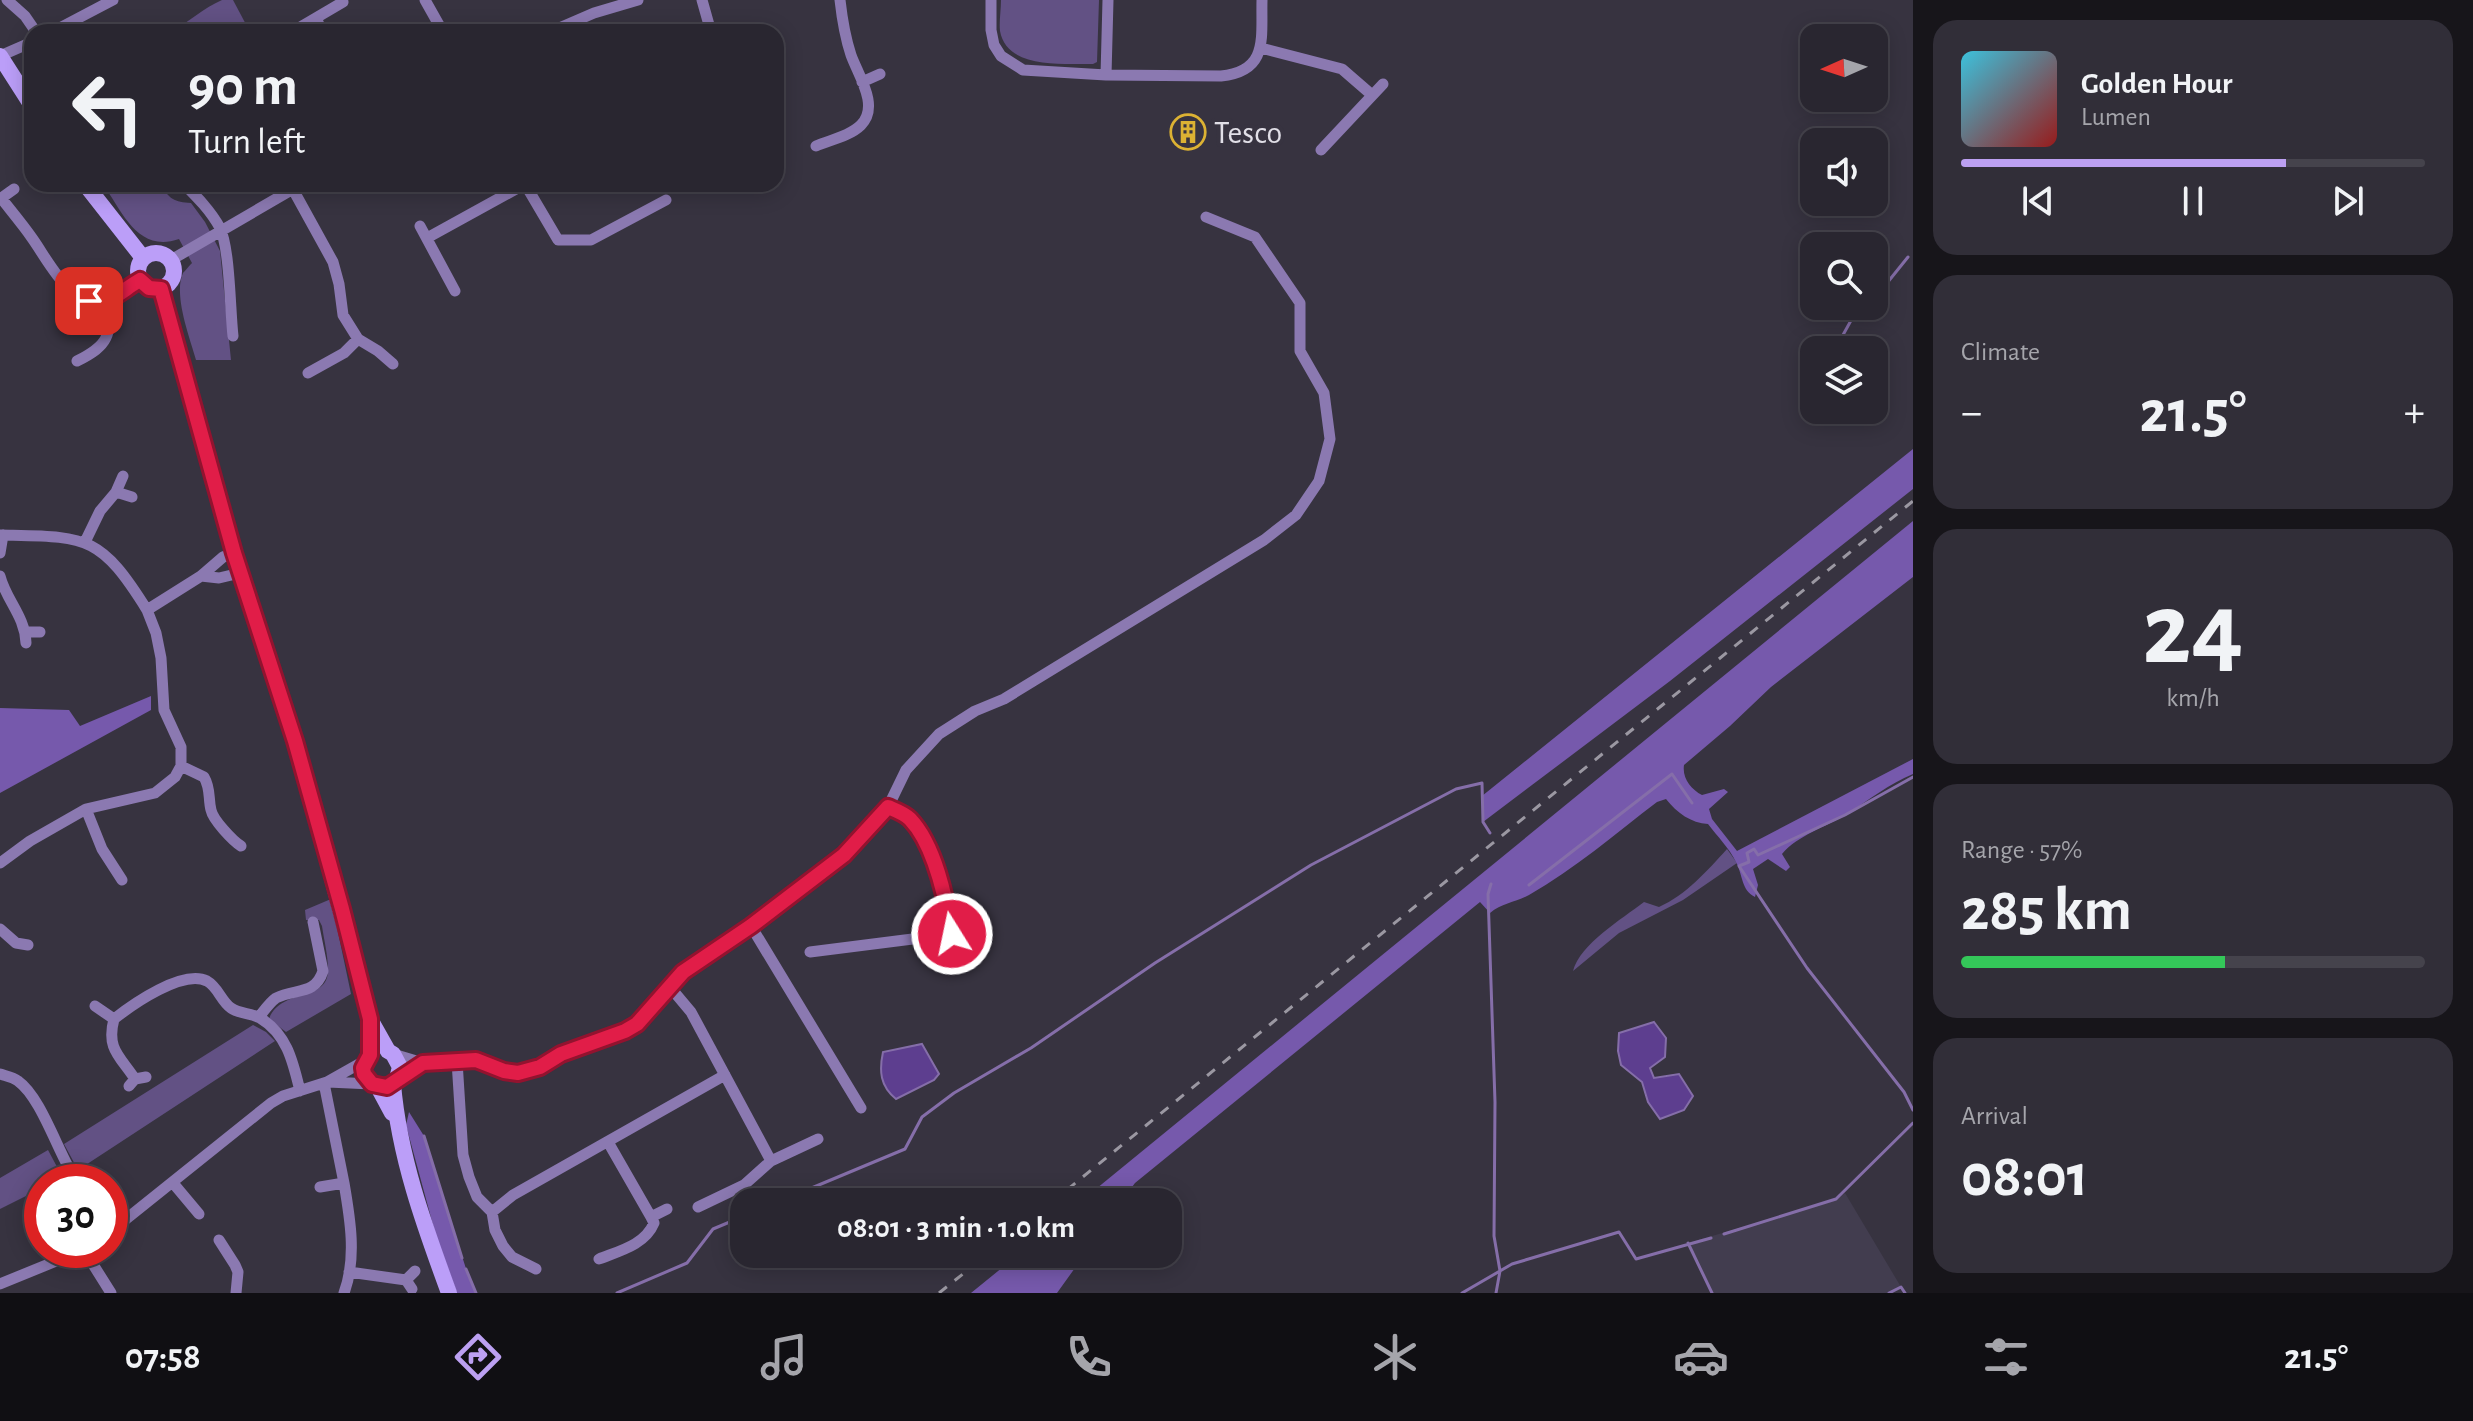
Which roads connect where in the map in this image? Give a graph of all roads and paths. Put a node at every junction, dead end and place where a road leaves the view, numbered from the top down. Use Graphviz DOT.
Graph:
graph roads {
  1 [pos="7,0"];
  2 [pos="113,0"];
  3 [pos="425,0"];
  4 [pos="638,0"];
  5 [pos="702,0"];
  6 [pos="840,0"];
  7 [pos="991,0"];
  8 [pos="1108,0"];
  9 [pos="1262,0"];
  10 [pos="343,2"];
  11 [pos="316,18"];
  12 [pos="30,24"];
  13 [pos="67,24"];
  14 [pos="306,24"];
  15 [pos="319,24"];
  16 [pos="438,24"];
  17 [pos="569,24"];
  18 [pos="709,24"];
  19 [pos="24,46"];
  20 [pos="1261,48"];
  21 [pos="0,56"];
  22 [pos="880,74"];
  23 [pos="1106,75"];
  24 [pos="862,82"];
  25 [pos="1383,84"];
  26 [pos="24,94"];
  27 [pos="1372,95"];
  28 [pos="816,146"];
  29 [pos="1321,150"];
  30 [pos="14,189"];
  31 [pos="91,192"];
  32 [pos="192,192"];
  33 [pos="283,192"];
  34 [pos="296,192"];
  35 [pos="510,192"];
  36 [pos="530,192"];
  37 [pos="1,199"];
  38 [pos="666,200"];
  39 [pos="1206,217"];
  40 [pos="420,226"];
  41 [pos="221,230"];
  42 [pos="427,238"];
  43 [pos="143,258"];
  44 [pos="171,260"];
  45 [pos="140,280"];
  46 [pos="161,289"];
  47 [pos="455,291"];
  48 [pos="109,301"];
  49 [pos="233,336"];
  50 [pos="358,339"];
  51 [pos="77,361"];
  52 [pos="393,364"];
  53 [pos="308,373"];
  54 [pos="123,476"];
  55 [pos="116,492"];
  56 [pos="132,497"];
  57 [pos="1,535"];
  58 [pos="85,542"];
  59 [pos="0,553"];
  60 [pos="234,553"];
  61 [pos="240,573"];
  62 [pos="0,576"];
  63 [pos="201,576"];
  64 [pos="147,610"];
  65 [pos="40,632"];
  66 [pos="181,766"];
  67 [pos="888,807"];
  68 [pos="86,809"];
  69 [pos="229,838"];
  70 [pos="241,846"];
  71 [pos="223,851"];
  72 [pos="0,863"];
  73 [pos="123,883"];
  74 [pos="313,922"];
  75 [pos="751,926"];
  76 [pos="0,929"];
  77 [pos="18,947"];
  78 [pos="810,952"];
  79 [pos="670,987"];
  80 [pos="95,1006"];
  81 [pos="259,1017"];
  82 [pos="114,1019"];
  83 [pos="370,1019"];
  84 [pos="391,1053"];
  85 [pos="368,1058"];
  86 [pos="457,1061"];
  87 [pos="423,1063"];
  88 [pos="0,1074"];
  89 [pos="725,1075"];
  90 [pos="136,1081"];
  91 [pos="325,1083"];
  92 [pos="385,1084"];
  93 [pos="300,1091"];
  94 [pos="861,1108"];
  95 [pos="818,1139"];
  96 [pos="608,1142"];
  97 [pos="771,1161"];
  98 [pos="68,1164"];
  99 [pos="173,1183"];
  100 [pos="344,1183"];
  101 [pos="320,1187"];
  102 [pos="698,1207"];
  103 [pos="667,1209"];
  104 [pos="492,1212"];
  105 [pos="199,1214"];
  106 [pos="128,1217"];
  107 [pos="651,1217"];
  108 [pos="219,1240"];
  109 [pos="599,1259"];
  110 [pos="40,1268"];
  111 [pos="95,1268"];
  112 [pos="536,1269"];
  113 [pos="349,1272"];
  114 [pos="411,1280"];
  115 [pos="0,1284"];
  116 [pos="111,1293"];
  117 [pos="236,1293"];
  118 [pos="344,1293"];
  119 [pos="449,1293"];
  1 -- 12 [label="street"];
  2 -- 13 [label="street"];
  3 -- 16 [label="street"];
  4 -- 17 [label="street"];
  5 -- 18 [label="street"];
  6 -- 24 [label="street"];
  7 -- 23 [label="street"];
  8 -- 23 [label="street"];
  9 -- 20 [label="street"];
  10 -- 11 [label="street"];
  11 -- 14 [label="street"];
  11 -- 15 [label="street"];
  19 -- 21 [label="street"];
  20 -- 23 [label="street"];
  20 -- 27 [label="street"];
  21 -- 26 [label="main road"];
  22 -- 24 [label="street"];
  24 -- 28 [label="street"];
  25 -- 27 [label="street"];
  27 -- 29 [label="street"];
  30 -- 37 [label="street"];
  31 -- 43 [label="main road"];
  32 -- 41 [label="street"];
  33 -- 41 [label="street"];
  34 -- 50 [label="street"];
  35 -- 42 [label="street"];
  36 -- 38 [label="street"];
  37 -- 48 [label="street"];
  39 -- 67 [label="street"];
  40 -- 42 [label="street"];
  41 -- 44 [label="street"];
  41 -- 49 [label="street"];
  42 -- 47 [label="street"];
  43 -- 44 [label="main road"];
  43 -- 45 [label="main road"];
  44 -- 46 [label="main road"];
  45 -- 46 [label="main road"];
  45 -- 48 [label="street"];
  46 -- 60 [label="main road"];
  48 -- 51 [label="street"];
  50 -- 52 [label="street"];
  50 -- 53 [label="street"];
  54 -- 55 [label="street"];
  55 -- 56 [label="street"];
  55 -- 58 [label="street"];
  57 -- 58 [label="street"];
  57 -- 59 [label="street"];
  58 -- 64 [label="street"];
  60 -- 61 [label="main road"];
  60 -- 63 [label="street"];
  61 -- 63 [label="street"];
  61 -- 83 [label="main road"];
  62 -- 65 [label="street"];
  63 -- 64 [label="street"];
  64 -- 66 [label="street"];
  66 -- 68 [label="street"];
  66 -- 69 [label="street"];
  67 -- 75 [label="street"];
  67 -- 78 [label="street"];
  68 -- 72 [label="street"];
  68 -- 73 [label="street"];
  69 -- 70 [label="street"];
  69 -- 71 [label="street"];
  74 -- 81 [label="street"];
  75 -- 79 [label="street"];
  75 -- 94 [label="street"];
  76 -- 77 [label="street"];
  79 -- 86 [label="street"];
  79 -- 89 [label="street"];
  80 -- 82 [label="street"];
  81 -- 82 [label="street"];
  81 -- 93 [label="street"];
  82 -- 90 [label="street"];
  83 -- 84 [label="main road"];
  83 -- 85 [label="main road"];
  84 -- 85 [label="main road"];
  84 -- 87 [label="street"];
  84 -- 92 [label="main road"];
  85 -- 91 [label="street"];
  85 -- 92 [label="main road"];
  86 -- 87 [label="street"];
  86 -- 104 [label="street"];
  87 -- 92 [label="street"];
  88 -- 98 [label="street"];
  89 -- 96 [label="street"];
  89 -- 97 [label="street"];
  91 -- 92 [label="street"];
  91 -- 93 [label="street"];
  91 -- 100 [label="street"];
  92 -- 119 [label="main road"];
  93 -- 99 [label="street"];
  95 -- 97 [label="street"];
  96 -- 104 [label="street"];
  96 -- 107 [label="street"];
  97 -- 102 [label="street"];
  99 -- 105 [label="street"];
  99 -- 106 [label="street"];
  100 -- 101 [label="street"];
  100 -- 113 [label="street"];
  103 -- 107 [label="street"];
  104 -- 112 [label="street"];
  107 -- 109 [label="street"];
  108 -- 117 [label="street"];
  110 -- 115 [label="street"];
  111 -- 116 [label="street"];
  113 -- 114 [label="street"];
  113 -- 118 [label="street"];
}
